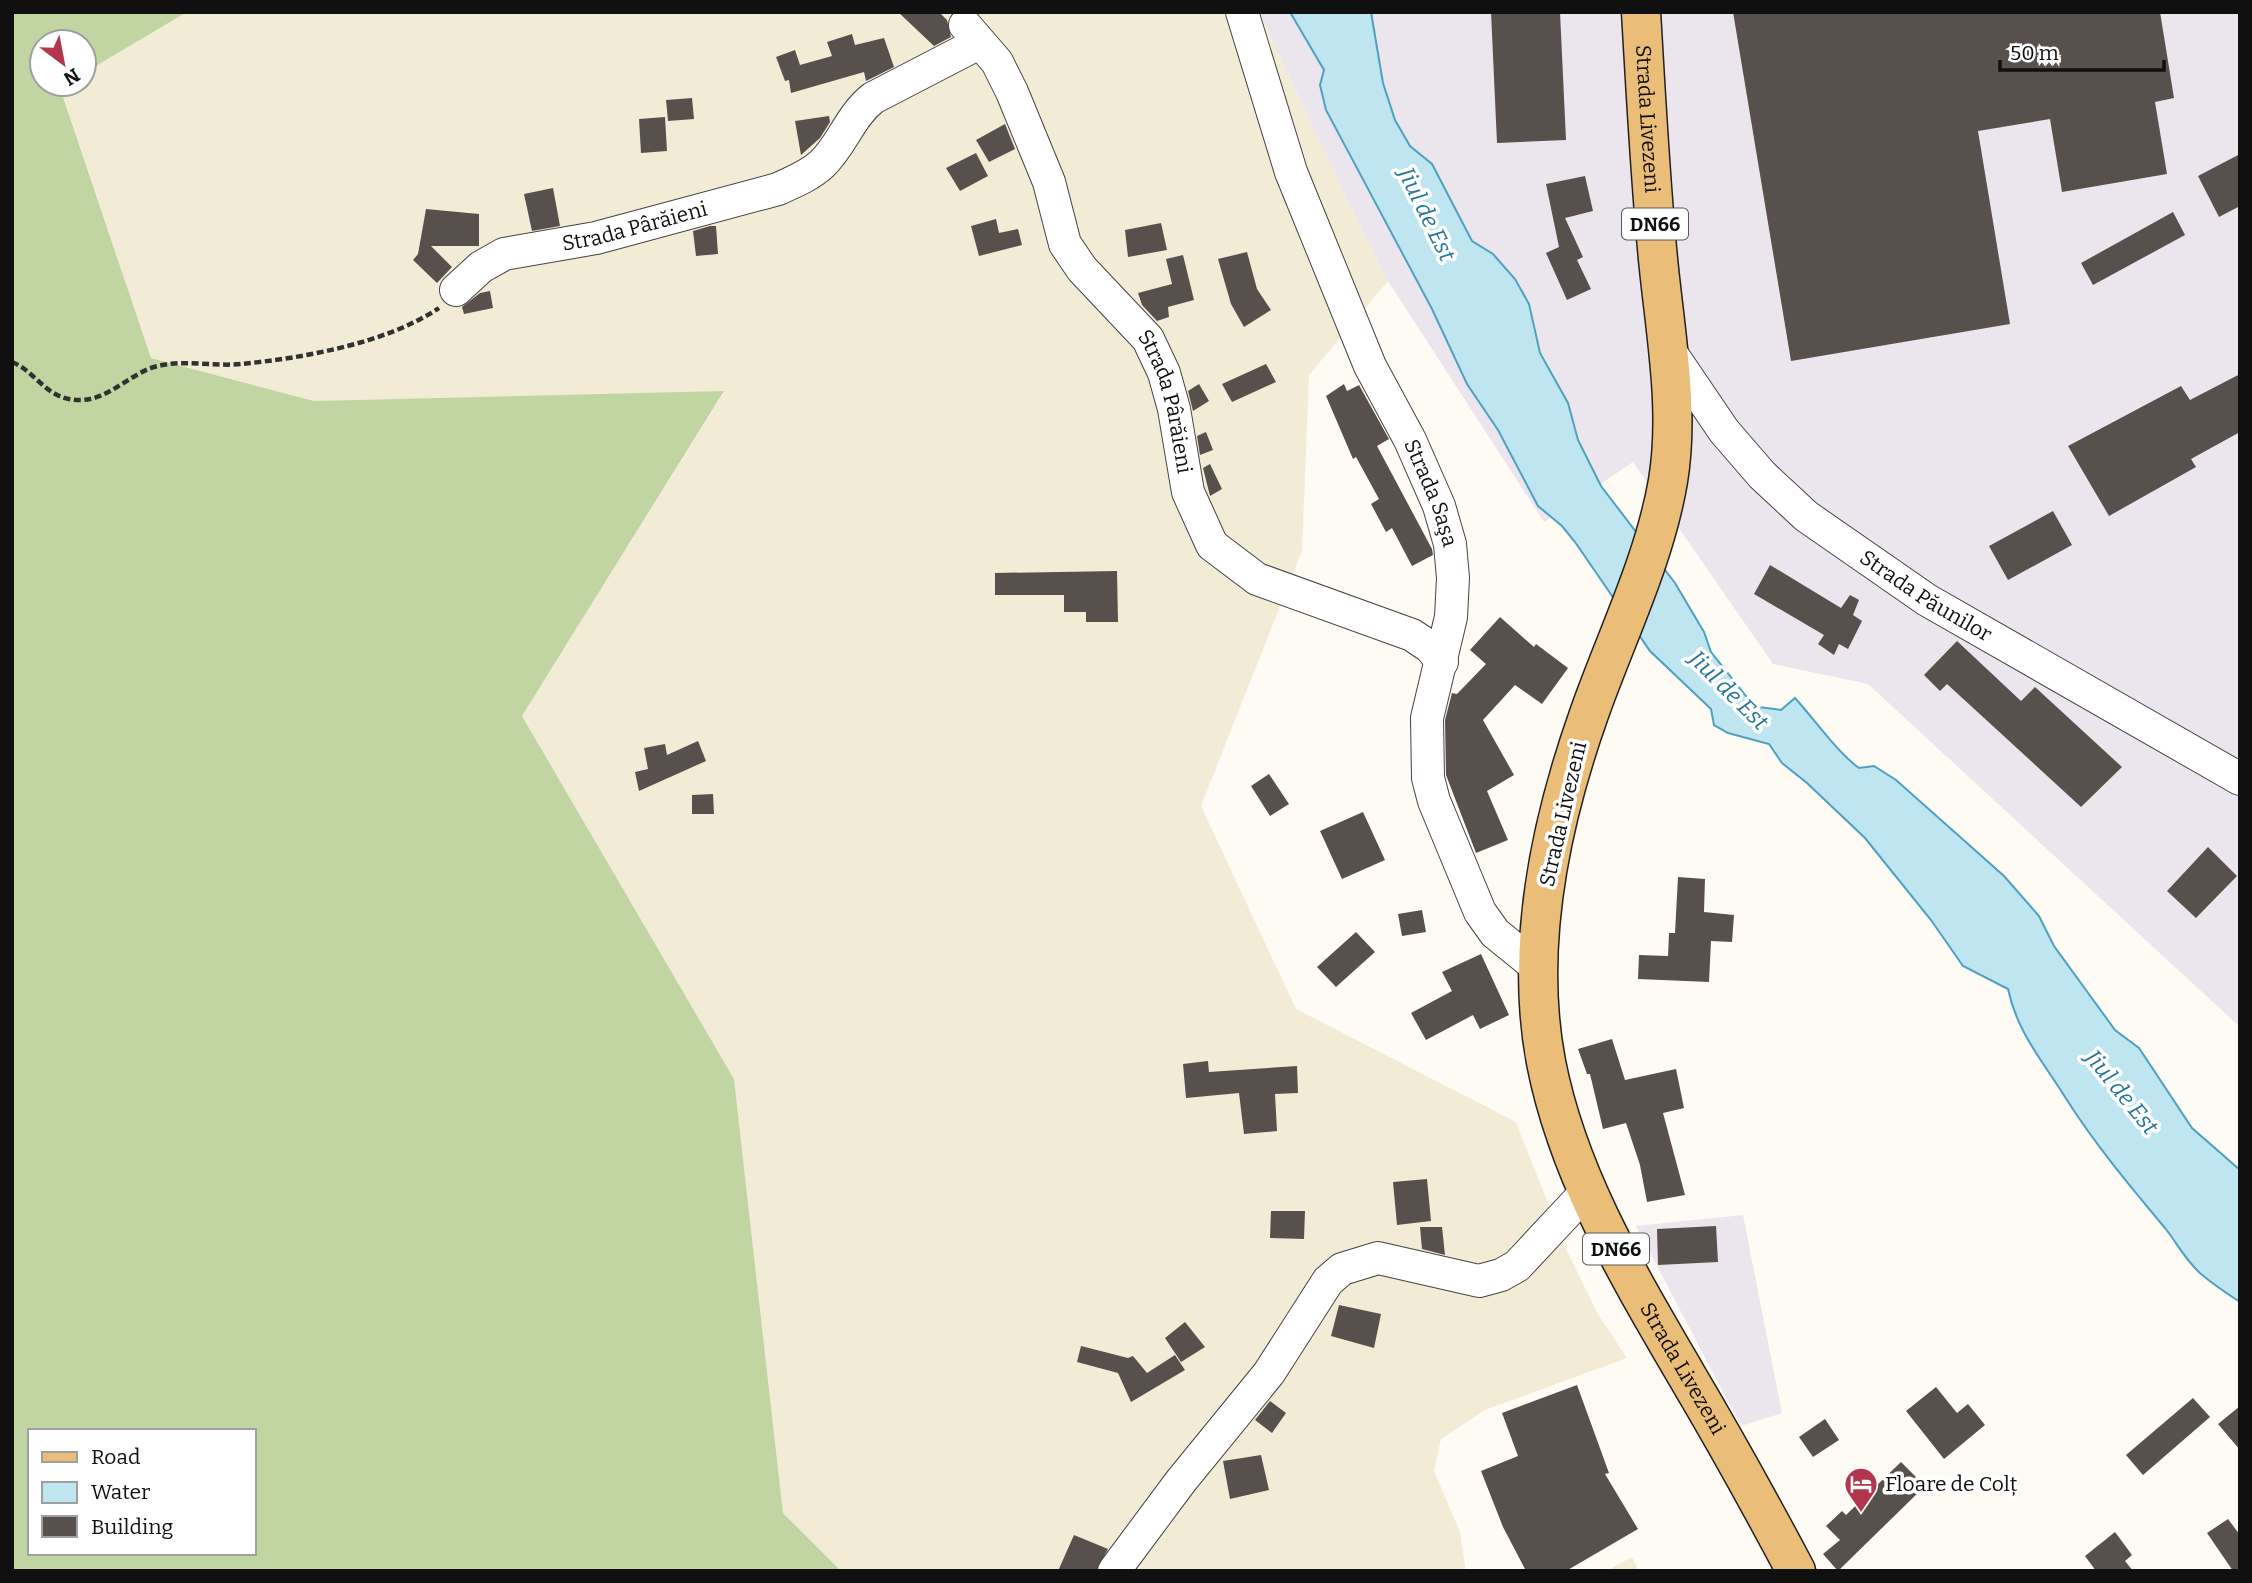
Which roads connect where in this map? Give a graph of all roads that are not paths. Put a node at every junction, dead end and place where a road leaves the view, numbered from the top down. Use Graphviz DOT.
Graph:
graph roads {
  1 [pos="1242,12"];
  2 [pos="1641,12"];
  3 [pos="456,289"];
  4 [pos="1667,347"];
  5 [pos="1442,662"];
  6 [pos="2240,779"];
  7 [pos="1537,967"];
  8 [pos="1588,1190"];
  9 [pos="1114,1571"];
  10 [pos="1796,1571"];
  1 -- 5 [label="street, Strada Saşa"];
  2 -- 4 [label="main road, Strada Livezeni / DN66"];
  3 -- 5 [label="street, Strada Pârăieni"];
  4 -- 6 [label="street, Strada Păunilor"];
  4 -- 7 [label="main road, Strada Livezeni / DN66"];
  5 -- 7 [label="street, Strada Saşa"];
  7 -- 8 [label="main road, Strada Livezeni / DN66"];
  8 -- 9 [label="street"];
  8 -- 10 [label="main road, Strada Livezeni / DN66"];
}
